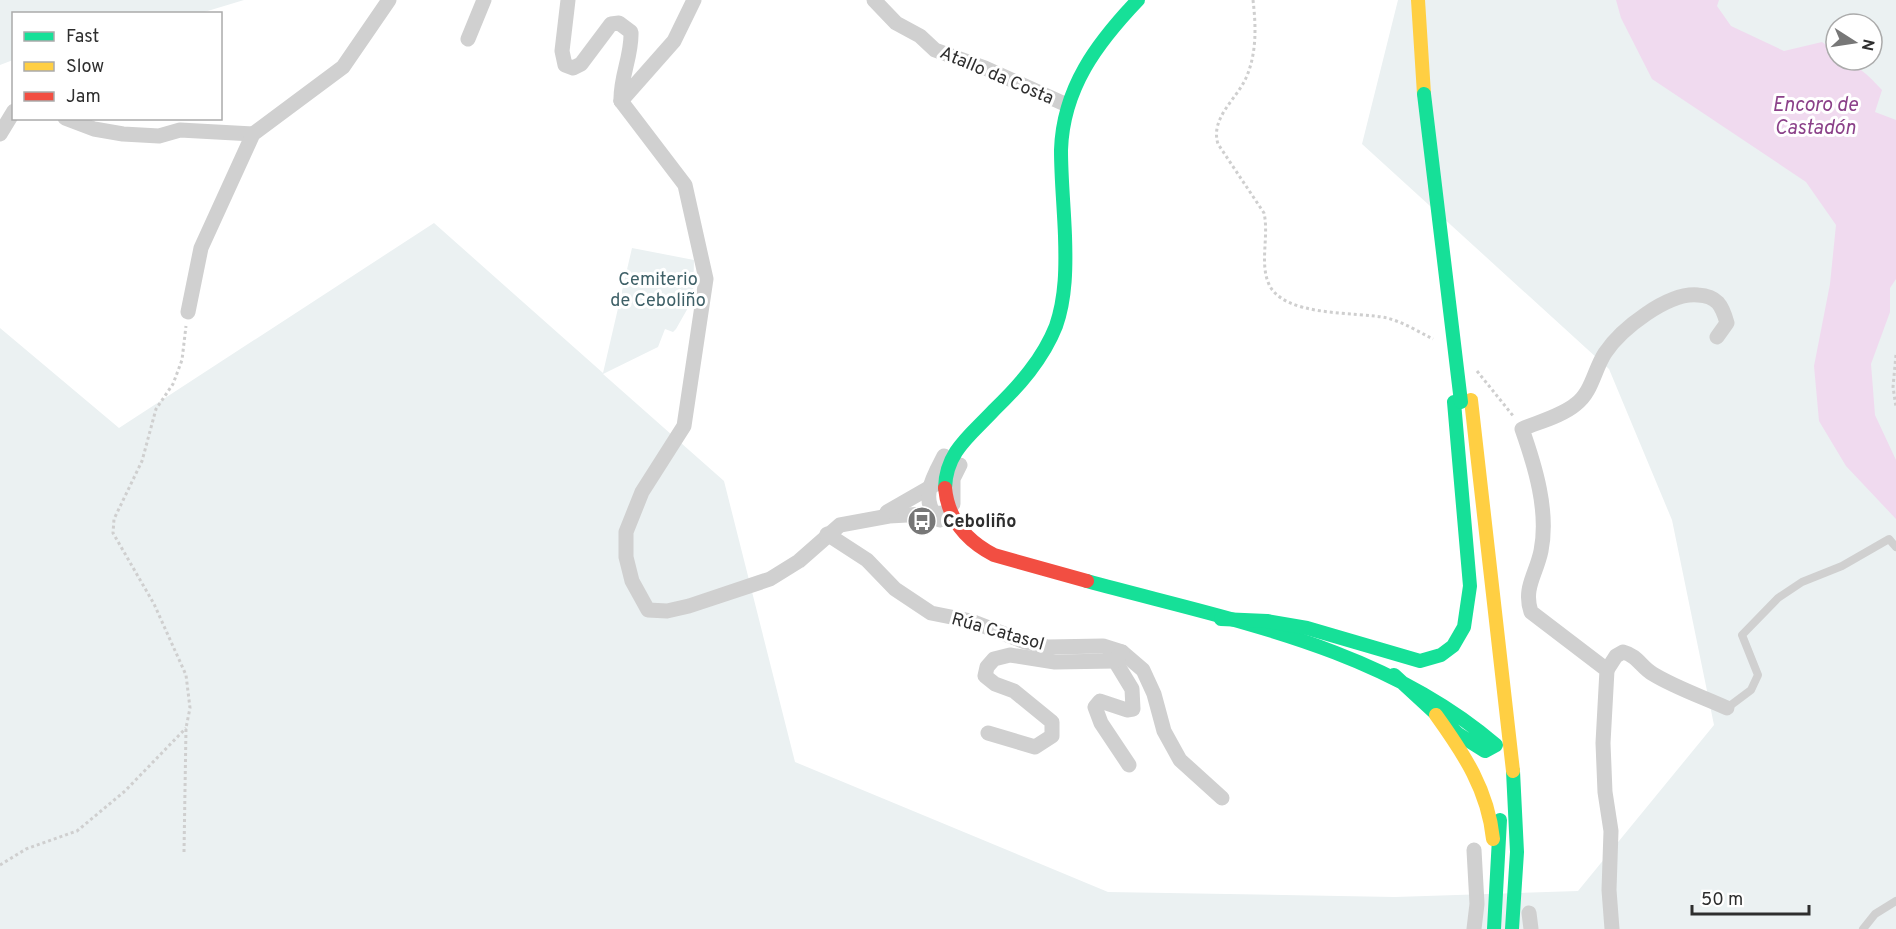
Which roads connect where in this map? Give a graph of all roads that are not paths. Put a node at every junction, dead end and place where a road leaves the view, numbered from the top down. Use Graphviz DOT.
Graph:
graph roads {
  1 [pos="389,0"];
  2 [pos="484,0"];
  3 [pos="568,0"];
  4 [pos="694,0"];
  5 [pos="874,0"];
  6 [pos="1138,0"];
  7 [pos="1418,0"];
  8 [pos="1432,0"];
  9 [pos="468,39"];
  10 [pos="1430,94"];
  11 [pos="621,101"];
  12 [pos="1067,105"];
  13 [pos="12,114"];
  14 [pos="70,120"];
  15 [pos="0,134"];
  16 [pos="253,134"];
  17 [pos="188,312"];
  18 [pos="1717,337"];
  19 [pos="1462,402"];
  20 [pos="992,412"];
  21 [pos="967,436"];
  22 [pos="960,465"];
  23 [pos="929,487"];
  24 [pos="948,487"];
  25 [pos="949,509"];
  26 [pos="934,515"];
  27 [pos="871,518"];
  28 [pos="827,534"];
  29 [pos="973,535"];
  30 [pos="1896,547"];
  31 [pos="1493,580"];
  32 [pos="1221,619"];
  33 [pos="1119,657"];
  34 [pos="1607,670"];
  35 [pos="1394,675"];
  36 [pos="1727,708"];
  37 [pos="1436,716"];
  38 [pos="988,733"];
  39 [pos="1497,751"];
  40 [pos="1129,765"];
  41 [pos="1222,798"];
  42 [pos="1500,803"];
  43 [pos="1509,832"];
  44 [pos="1474,850"];
  45 [pos="1517,852"];
  46 [pos="1896,901"];
  47 [pos="1529,913"];
  48 [pos="1474,929"];
  49 [pos="1493,929"];
  50 [pos="1504,929"];
  51 [pos="1512,929"];
  52 [pos="1531,929"];
  53 [pos="1612,929"];
  54 [pos="1863,929"];
  1 -- 16 [label="street"];
  2 -- 9 [label="street"];
  3 -- 11 [label="street"];
  4 -- 11 [label="street"];
  5 -- 12 [label="street, Atallo da Costa"];
  6 -- 12 [label="main road"];
  7 -- 10 [label="main road"];
  8 -- 10 [label="main road"];
  10 -- 19 [label="main road"];
  10 -- 19 [label="main road, bridge"];
  11 -- 28 [label="street"];
  12 -- 20 [label="main road"];
  13 -- 15 [label="street"];
  14 -- 16 [label="street"];
  16 -- 17 [label="street"];
  18 -- 34 [label="street"];
  19 -- 31 [label="main road"];
  19 -- 32 [label="main road"];
  19 -- 39 [label="main road"];
  20 -- 21 [label="main road"];
  20 -- 22 [label="main road"];
  21 -- 23 [label="street"];
  21 -- 24 [label="main road"];
  22 -- 24 [label="street"];
  22 -- 29 [label="main road"];
  23 -- 24 [label="street"];
  23 -- 26 [label="street"];
  23 -- 27 [label="street"];
  24 -- 25 [label="street"];
  24 -- 29 [label="street"];
  25 -- 26 [label="street"];
  25 -- 29 [label="main road"];
  26 -- 27 [label="street"];
  26 -- 29 [label="street"];
  27 -- 28 [label="street"];
  28 -- 33 [label="street, Rúa Catasol"];
  29 -- 32 [label="main road"];
  30 -- 36 [label="lane"];
  31 -- 39 [label="main road"];
  31 -- 45 [label="main road"];
  32 -- 35 [label="main road"];
  33 -- 38 [label="street"];
  33 -- 40 [label="street"];
  33 -- 41 [label="street"];
  34 -- 36 [label="street"];
  34 -- 53 [label="street"];
  35 -- 37 [label="main road"];
  35 -- 39 [label="main road"];
  37 -- 39 [label="main road"];
  37 -- 49 [label="main road"];
  39 -- 43 [label="main road"];
  42 -- 49 [label="main road"];
  43 -- 45 [label="main road"];
  43 -- 50 [label="main road"];
  44 -- 48 [label="street"];
  45 -- 47 [label="main road"];
  45 -- 51 [label="main road"];
  46 -- 54 [label="lane"];
  47 -- 52 [label="street"];
}
